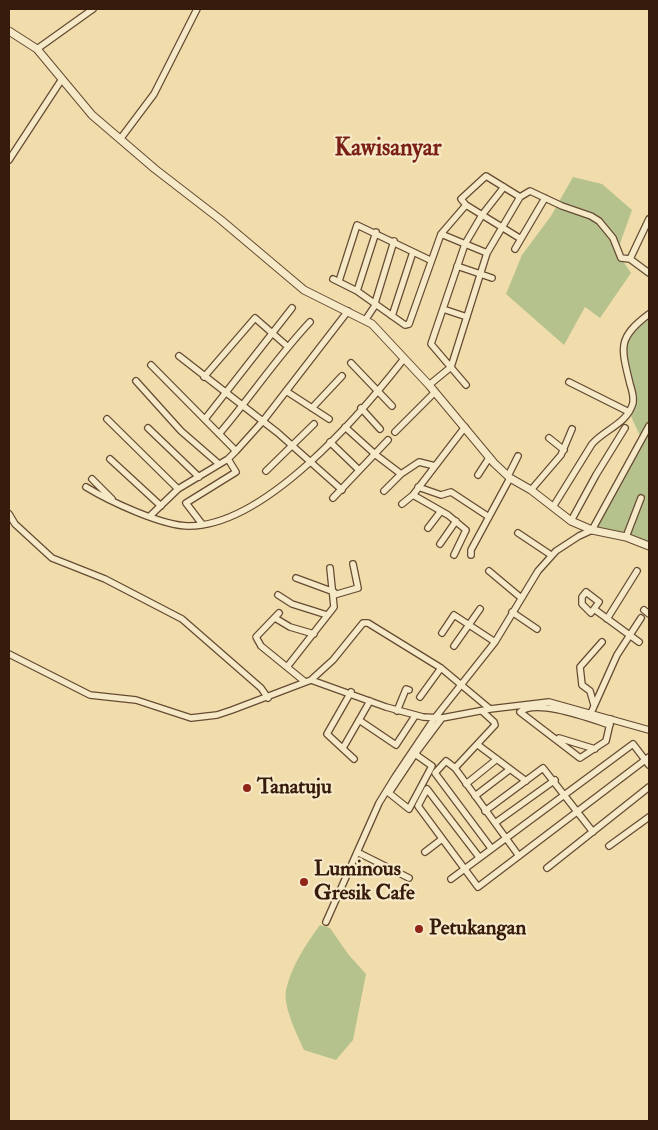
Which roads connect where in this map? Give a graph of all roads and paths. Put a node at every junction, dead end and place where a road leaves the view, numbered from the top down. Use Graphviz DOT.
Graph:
graph roads {
  1 [pos="93,9"];
  2 [pos="196,9"];
  3 [pos="9,31"];
  4 [pos="37,49"];
  5 [pos="62,79"];
  6 [pos="121,138"];
  7 [pos="9,160"];
  8 [pos="504,187"];
  9 [pos="520,197"];
  10 [pos="545,198"];
  11 [pos="466,205"];
  12 [pos="482,215"];
  13 [pos="649,219"];
  14 [pos="502,227"];
  15 [pos="376,232"];
  16 [pos="441,234"];
  17 [pos="521,239"];
  18 [pos="394,241"];
  19 [pos="465,244"];
  20 [pos="515,249"];
  21 [pos="413,252"];
  22 [pos="487,252"];
  23 [pos="430,260"];
  24 [pos="630,260"];
  25 [pos="457,266"];
  26 [pos="649,272"];
  27 [pos="481,274"];
  28 [pos="492,278"];
  29 [pos="357,291"];
  30 [pos="375,303"];
  31 [pos="292,308"];
  32 [pos="443,308"];
  33 [pos="348,310"];
  34 [pos="649,314"];
  35 [pos="392,316"];
  36 [pos="467,317"];
  37 [pos="366,319"];
  38 [pos="310,322"];
  39 [pos="272,332"];
  40 [pos="287,346"];
  41 [pos="179,356"];
  42 [pos="403,360"];
  43 [pos="351,363"];
  44 [pos="151,365"];
  45 [pos="451,367"];
  46 [pos="342,376"];
  47 [pos="204,377"];
  48 [pos="136,381"];
  49 [pos="569,382"];
  50 [pos="429,385"];
  51 [pos="466,385"];
  52 [pos="286,391"];
  53 [pos="378,391"];
  54 [pos="435,392"];
  55 [pos="225,394"];
  56 [pos="392,406"];
  57 [pos="242,407"];
  58 [pos="312,408"];
  59 [pos="362,408"];
  60 [pos="629,412"];
  61 [pos="107,419"];
  62 [pos="205,419"];
  63 [pos="329,419"];
  64 [pos="263,422"];
  65 [pos="314,424"];
  66 [pos="649,426"];
  67 [pos="345,427"];
  68 [pos="465,427"];
  69 [pos="148,428"];
  70 [pos="625,428"];
  71 [pos="380,429"];
  72 [pos="572,429"];
  73 [pos="394,432"];
  74 [pos="219,434"];
  75 [pos="549,438"];
  76 [pos="388,440"];
  77 [pos="330,442"];
  78 [pos="292,446"];
  79 [pos="564,450"];
  80 [pos="236,451"];
  81 [pos="376,455"];
  82 [pos="518,456"];
  83 [pos="228,458"];
  84 [pos="489,458"];
  85 [pos="110,459"];
  86 [pos="310,462"];
  87 [pos="219,464"];
  88 [pos="435,466"];
  89 [pos="359,470"];
  90 [pos="266,471"];
  91 [pos="401,474"];
  92 [pos="478,475"];
  93 [pos="199,477"];
  94 [pos="509,477"];
  95 [pos="92,479"];
  96 [pos="86,487"];
  97 [pos="418,487"];
  98 [pos="178,489"];
  99 [pos="342,490"];
  100 [pos="531,490"];
  101 [pos="384,491"];
  102 [pos="413,495"];
  103 [pos="333,498"];
  104 [pos="641,498"];
  105 [pos="112,499"];
  106 [pos="402,504"];
  107 [pos="161,506"];
  108 [pos="553,507"];
  109 [pos="441,511"];
  110 [pos="9,514"];
  111 [pos="150,516"];
  112 [pos="489,517"];
  113 [pos="456,521"];
  114 [pos="571,521"];
  115 [pos="202,524"];
  116 [pos="428,528"];
  117 [pos="592,530"];
  118 [pos="518,533"];
  119 [pos="626,537"];
  120 [pos="440,544"];
  121 [pos="649,546"];
  122 [pos="454,555"];
  123 [pos="471,555"];
  124 [pos="551,555"];
  125 [pos="353,564"];
  126 [pos="330,568"];
  127 [pos="489,571"];
  128 [pos="638,571"];
  129 [pos="296,578"];
  130 [pos="334,594"];
  131 [pos="278,595"];
  132 [pos="520,597"];
  133 [pos="480,609"];
  134 [pos="594,609"];
  135 [pos="644,610"];
  136 [pos="512,612"];
  137 [pos="649,614"];
  138 [pos="327,615"];
  139 [pos="641,618"];
  140 [pos="607,619"];
  141 [pos="468,626"];
  142 [pos="537,629"];
  143 [pos="442,633"];
  144 [pos="314,634"];
  145 [pos="629,636"];
  146 [pos="495,642"];
  147 [pos="602,642"];
  148 [pos="639,642"];
  149 [pos="454,646"];
  150 [pos="9,654"];
  151 [pos="288,667"];
  152 [pos="441,668"];
  153 [pos="312,680"];
  154 [pos="304,681"];
  155 [pos="461,683"];
  156 [pos="409,690"];
  157 [pos="351,692"];
  158 [pos="420,697"];
  159 [pos="268,698"];
  160 [pos="370,701"];
  161 [pos="594,705"];
  162 [pos="535,708"];
  163 [pos="490,709"];
  164 [pos="397,711"];
  165 [pos="482,711"];
  166 [pos="591,713"];
  167 [pos="416,716"];
  168 [pos="442,718"];
  169 [pos="434,719"];
  170 [pos="359,720"];
  171 [pos="531,720"];
  172 [pos="610,722"];
  173 [pos="649,730"];
  174 [pos="554,737"];
  175 [pos="478,745"];
  176 [pos="343,748"];
  177 [pos="595,749"];
  178 [pos="416,754"];
  179 [pos="354,759"];
  180 [pos="497,759"];
  181 [pos="648,761"];
  182 [pos="454,768"];
  183 [pos="509,770"];
  184 [pos="555,780"];
  185 [pos="526,781"];
  186 [pos="466,784"];
  187 [pos="649,787"];
  188 [pos="565,794"];
  189 [pos="475,796"];
  190 [pos="485,811"];
  191 [pos="578,812"];
  192 [pos="649,817"];
  193 [pos="496,823"];
  194 [pos="593,832"];
  195 [pos="506,838"];
  196 [pos="442,839"];
  197 [pos="609,846"];
  198 [pos="492,848"];
  199 [pos="357,852"];
  200 [pos="425,852"];
  201 [pos="519,856"];
  202 [pos="479,857"];
  203 [pos="547,868"];
  204 [pos="465,870"];
  205 [pos="409,878"];
  206 [pos="451,879"];
  207 [pos="326,922"];
  1 -- 4 [label="street"];
  2 -- 6 [label="street"];
  3 -- 4 [label="street"];
  4 -- 5 [label="street"];
  5 -- 6 [label="street"];
  5 -- 7 [label="street"];
  6 -- 33 [label="street"];
  8 -- 9 [label="street"];
  8 -- 11 [label="street"];
  8 -- 12 [label="street"];
  9 -- 10 [label="street"];
  9 -- 14 [label="street"];
  10 -- 17 [label="street"];
  10 -- 24 [label="street"];
  11 -- 12 [label="street"];
  11 -- 16 [label="street"];
  12 -- 14 [label="street"];
  12 -- 19 [label="street"];
  13 -- 24 [label="street"];
  14 -- 17 [label="street"];
  14 -- 22 [label="street"];
  15 -- 18 [label="street"];
  15 -- 29 [label="street"];
  15 -- 29 [label="street"];
  16 -- 19 [label="street"];
  16 -- 23 [label="street"];
  17 -- 20 [label="street"];
  18 -- 21 [label="street"];
  18 -- 30 [label="street"];
  19 -- 22 [label="street"];
  19 -- 25 [label="street"];
  21 -- 23 [label="street"];
  21 -- 35 [label="street"];
  22 -- 27 [label="street"];
  23 -- 35 [label="street"];
  24 -- 26 [label="street"];
  25 -- 27 [label="street"];
  25 -- 32 [label="street"];
  27 -- 28 [label="street"];
  27 -- 36 [label="street"];
  29 -- 30 [label="street"];
  30 -- 35 [label="street"];
  30 -- 37 [label="street"];
  31 -- 39 [label="street"];
  32 -- 36 [label="street"];
  32 -- 45 [label="street"];
  33 -- 37 [label="street"];
  33 -- 52 [label="street"];
  34 -- 60 [label="street"];
  36 -- 45 [label="street"];
  37 -- 42 [label="street"];
  38 -- 40 [label="street"];
  39 -- 40 [label="street"];
  39 -- 47 [label="street"];
  39 -- 55 [label="street"];
  40 -- 57 [label="street"];
  41 -- 47 [label="street"];
  42 -- 50 [label="street"];
  42 -- 53 [label="street"];
  43 -- 53 [label="street"];
  44 -- 62 [label="street"];
  45 -- 50 [label="street"];
  45 -- 51 [label="street"];
  46 -- 58 [label="street"];
  47 -- 55 [label="street"];
  48 -- 87 [label="street"];
  49 -- 60 [label="street"];
  50 -- 54 [label="street"];
  52 -- 58 [label="street"];
  52 -- 64 [label="street"];
  53 -- 56 [label="street"];
  53 -- 59 [label="street"];
  54 -- 68 [label="street"];
  54 -- 73 [label="street"];
  55 -- 57 [label="street"];
  55 -- 62 [label="street"];
  57 -- 64 [label="street"];
  57 -- 74 [label="street"];
  58 -- 63 [label="street"];
  59 -- 67 [label="street"];
  59 -- 71 [label="street"];
  60 -- 108 [label="street"];
  61 -- 98 [label="street"];
  62 -- 74 [label="street"];
  64 -- 78 [label="street"];
  64 -- 80 [label="street"];
  65 -- 78 [label="street"];
  66 -- 117 [label="street"];
  67 -- 77 [label="street"];
  67 -- 81 [label="street"];
  68 -- 84 [label="street"];
  68 -- 88 [label="street"];
  69 -- 93 [label="street"];
  70 -- 114 [label="street"];
  72 -- 79 [label="street"];
  74 -- 80 [label="street"];
  75 -- 79 [label="street"];
  76 -- 81 [label="street"];
  77 -- 86 [label="street"];
  77 -- 89 [label="street"];
  78 -- 86 [label="street"];
  78 -- 90 [label="street"];
  79 -- 100 [label="street"];
  80 -- 83 [label="street"];
  81 -- 89 [label="street"];
  81 -- 91 [label="street"];
  82 -- 94 [label="street"];
  83 -- 87 [label="street"];
  83 -- 115 [label="street"];
  84 -- 92 [label="street"];
  84 -- 94 [label="street"];
  85 -- 107 [label="street"];
  86 -- 99 [label="street"];
  86 -- 115 [label="street"];
  87 -- 93 [label="street"];
  88 -- 91 [label="street"];
  88 -- 97 [label="street"];
  89 -- 99 [label="street"];
  91 -- 101 [label="street"];
  93 -- 98 [label="street"];
  94 -- 100 [label="street"];
  94 -- 112 [label="street"];
  95 -- 105 [label="street"];
  96 -- 105 [label="street"];
  97 -- 102 [label="street"];
  97 -- 112 [label="street"];
  98 -- 107 [label="street"];
  99 -- 103 [label="street"];
  100 -- 108 [label="street"];
  102 -- 106 [label="street"];
  102 -- 109 [label="street"];
  104 -- 119 [label="street"];
  105 -- 111 [label="street"];
  107 -- 111 [label="street"];
  108 -- 114 [label="street"];
  109 -- 113 [label="street"];
  109 -- 116 [label="street"];
  110 -- 159 [label="street"];
  111 -- 115 [label="street"];
  112 -- 123 [label="street"];
  113 -- 120 [label="street"];
  113 -- 122 [label="street"];
  114 -- 117 [label="street"];
  117 -- 119 [label="street"];
  117 -- 124 [label="street"];
  118 -- 124 [label="street"];
  119 -- 121 [label="street"];
  124 -- 132 [label="street"];
  125 -- 130 [label="street"];
  126 -- 130 [label="street"];
  127 -- 132 [label="street"];
  128 -- 140 [label="street"];
  129 -- 130 [label="street"];
  130 -- 138 [label="street"];
  131 -- 138 [label="street"];
  132 -- 136 [label="street"];
  133 -- 141 [label="street"];
  134 -- 140 [label="street"];
  135 -- 137 [label="street"];
  136 -- 142 [label="street"];
  136 -- 146 [label="street"];
  138 -- 144 [label="street"];
  139 -- 145 [label="street"];
  140 -- 145 [label="street"];
  141 -- 143 [label="street"];
  141 -- 146 [label="street"];
  141 -- 149 [label="street"];
  144 -- 151 [label="street"];
  144 -- 151 [label="street"];
  145 -- 148 [label="street"];
  145 -- 161 [label="street"];
  146 -- 155 [label="street"];
  147 -- 161 [label="street"];
  150 -- 159 [label="street"];
  151 -- 154 [label="street"];
  152 -- 153 [label="street"];
  152 -- 155 [label="street"];
  152 -- 158 [label="street"];
  153 -- 154 [label="street"];
  153 -- 157 [label="street"];
  154 -- 159 [label="street"];
  155 -- 163 [label="street"];
  155 -- 169 [label="street"];
  156 -- 164 [label="street"];
  157 -- 160 [label="street"];
  157 -- 176 [label="street"];
  160 -- 164 [label="street"];
  160 -- 170 [label="street"];
  161 -- 166 [label="street"];
  162 -- 171 [label="street"];
  162 -- 171 [label="street"];
  162 -- 172 [label="street"];
  163 -- 165 [label="street"];
  163 -- 166 [label="street"];
  164 -- 167 [label="street"];
  165 -- 168 [label="street"];
  165 -- 175 [label="street"];
  166 -- 172 [label="street"];
  167 -- 169 [label="street"];
  167 -- 170 [label="street"];
  168 -- 169 [label="street"];
  168 -- 178 [label="street"];
  169 -- 199 [label="street"];
  170 -- 176 [label="street"];
  171 -- 174 [label="street"];
  172 -- 173 [label="street"];
  172 -- 177 [label="street"];
  174 -- 177 [label="street"];
  174 -- 177 [label="street"];
  175 -- 180 [label="street"];
  175 -- 182 [label="street"];
  176 -- 179 [label="street"];
  178 -- 178 [label="street"];
  180 -- 183 [label="street"];
  180 -- 186 [label="street"];
  181 -- 188 [label="street"];
  181 -- 191 [label="street"];
  182 -- 186 [label="street"];
  182 -- 198 [label="street"];
  183 -- 185 [label="street"];
  183 -- 189 [label="street"];
  184 -- 185 [label="street"];
  184 -- 188 [label="street"];
  184 -- 193 [label="street"];
  185 -- 190 [label="street"];
  186 -- 189 [label="street"];
  187 -- 194 [label="street"];
  188 -- 191 [label="street"];
  188 -- 195 [label="street"];
  189 -- 190 [label="street"];
  190 -- 193 [label="street"];
  191 -- 194 [label="street"];
  191 -- 201 [label="street"];
  192 -- 197 [label="street"];
  193 -- 195 [label="street"];
  194 -- 203 [label="street"];
  195 -- 198 [label="street"];
  195 -- 201 [label="street"];
  196 -- 200 [label="street"];
  196 -- 202 [label="street"];
  196 -- 204 [label="street"];
  198 -- 202 [label="street"];
  199 -- 205 [label="street"];
  199 -- 207 [label="street"];
  201 -- 204 [label="street"];
  202 -- 204 [label="street"];
  204 -- 206 [label="street"];
}
